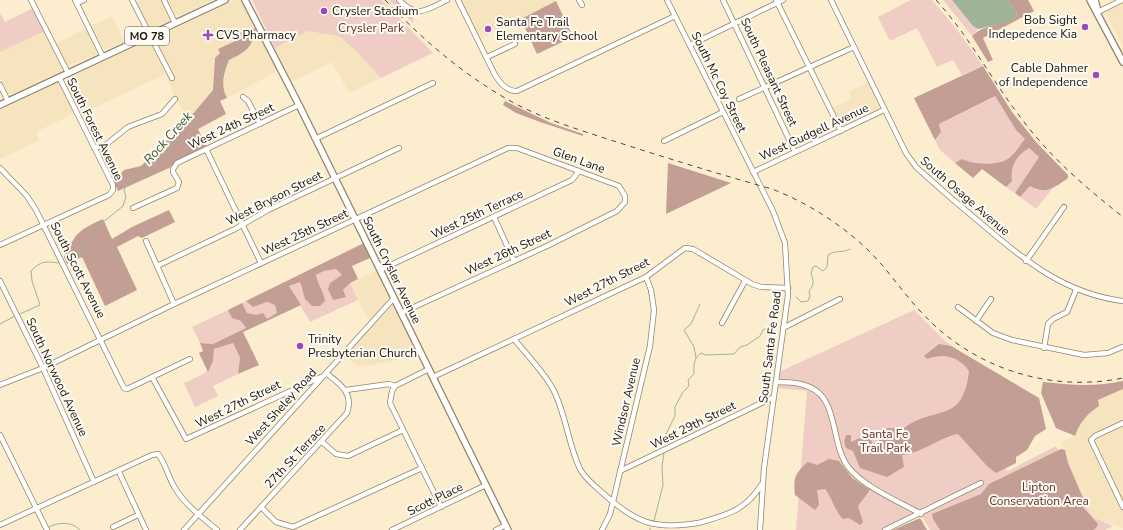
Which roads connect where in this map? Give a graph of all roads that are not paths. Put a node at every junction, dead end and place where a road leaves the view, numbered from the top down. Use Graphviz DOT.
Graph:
graph roads {
  1 [pos="31,0"];
  2 [pos="84,0"];
  3 [pos="132,0"];
  4 [pos="164,0"];
  5 [pos="225,0"];
  6 [pos="244,0"];
  7 [pos="249,0"];
  8 [pos="400,0"];
  9 [pos="447,0"];
  10 [pos="458,0"];
  11 [pos="579,0"];
  12 [pos="667,0"];
  13 [pos="723,0"];
  14 [pos="783,0"];
  15 [pos="831,0"];
  16 [pos="1090,0"];
  17 [pos="1095,0"];
  18 [pos="1122,0"];
  19 [pos="777,1"];
  20 [pos="76,2"];
  21 [pos="582,5"];
  22 [pos="1098,12"];
  23 [pos="675,16"];
  24 [pos="175,23"];
  25 [pos="735,23"];
  26 [pos="149,35"];
  27 [pos="267,42"];
  28 [pos="515,44"];
  29 [pos="690,44"];
  30 [pos="854,47"];
  31 [pos="103,57"];
  32 [pos="486,57"];
  33 [pos="1123,62"];
  34 [pos="810,67"];
  35 [pos="68,73"];
  36 [pos="59,77"];
  37 [pos="172,78"];
  38 [pos="433,83"];
  39 [pos="0,85"];
  40 [pos="766,88"];
  41 [pos="242,97"];
  42 [pos="175,99"];
  43 [pos="739,99"];
  44 [pos="8,101"];
  45 [pos="0,105"];
  46 [pos="298,105"];
  47 [pos="884,110"];
  48 [pos="723,112"];
  49 [pos="260,124"];
  50 [pos="841,131"];
  51 [pos="315,139"];
  52 [pos="664,141"];
  53 [pos="94,147"];
  54 [pos="399,148"];
  55 [pos="509,148"];
  56 [pos="206,149"];
  57 [pos="796,152"];
  58 [pos="0,168"];
  59 [pos="579,171"];
  60 [pos="753,172"];
  61 [pos="335,179"];
  62 [pos="622,207"];
  63 [pos="1064,207"];
  64 [pos="133,208"];
  65 [pos="494,217"];
  66 [pos="355,220"];
  67 [pos="44,225"];
  68 [pos="243,225"];
  69 [pos="146,241"];
  70 [pos="0,245"];
  71 [pos="514,261"];
  72 [pos="1026,261"];
  73 [pos="262,263"];
  74 [pos="157,266"];
  75 [pos="380,270"];
  76 [pos="646,277"];
  77 [pos="745,280"];
  78 [pos="0,281"];
  79 [pos="788,288"];
  80 [pos="1076,290"];
  81 [pos="394,298"];
  82 [pos="840,299"];
  83 [pos="991,299"];
  84 [pos="1123,301"];
  85 [pos="174,304"];
  86 [pos="958,307"];
  87 [pos="401,313"];
  88 [pos="976,321"];
  89 [pos="722,322"];
  90 [pos="783,328"];
  91 [pos="514,339"];
  92 [pos="101,340"];
  93 [pos="1122,347"];
  94 [pos="1044,348"];
  95 [pos="190,359"];
  96 [pos="43,368"];
  97 [pos="429,369"];
  98 [pos="324,375"];
  99 [pos="152,377"];
  100 [pos="433,377"];
  101 [pos="776,382"];
  102 [pos="0,385"];
  103 [pos="395,386"];
  104 [pos="346,390"];
  105 [pos="774,397"];
  106 [pos="1123,423"];
  107 [pos="403,430"];
  108 [pos="0,434"];
  109 [pos="322,442"];
  110 [pos="422,468"];
  111 [pos="620,471"];
  112 [pos="119,472"];
  113 [pos="94,482"];
  114 [pos="763,482"];
  115 [pos="981,483"];
  116 [pos="486,485"];
  117 [pos="612,501"];
  118 [pos="261,507"];
  119 [pos="441,507"];
  120 [pos="1123,507"];
  121 [pos="37,508"];
  122 [pos="198,514"];
  123 [pos="922,514"];
  124 [pos="138,515"];
  125 [pos="0,525"];
  126 [pos="113,527"];
  127 [pos="507,528"];
  128 [pos="47,530"];
  129 [pos="146,530"];
  130 [pos="184,530"];
  131 [pos="217,530"];
  132 [pos="240,530"];
  133 [pos="392,530"];
  134 [pos="496,530"];
  135 [pos="602,530"];
  136 [pos="760,530"];
  137 [pos="885,530"];
  1 -- 35 [label="street, South Forest Avenue"];
  2 -- 20 [label="street"];
  3 -- 26 [label="street"];
  4 -- 24 [label="street"];
  5 -- 24 [label="main road, MO 78"];
  6 -- 27 [label="main road, South Crysler Avenue"];
  7 -- 27 [label="main road, South Crysler Avenue"];
  8 -- 9 [label="street"];
  10 -- 32 [label="street"];
  11 -- 21 [label="street"];
  12 -- 23 [label="street, South Mc Coy Street"];
  13 -- 25 [label="street, South Pleasant Street"];
  14 -- 19 [label="street"];
  15 -- 30 [label="street, South Osage Avenue"];
  16 -- 22 [label="main road"];
  17 -- 22 [label="main road"];
  18 -- 22 [label="street"];
  19 -- 25 [label="street"];
  19 -- 34 [label="street"];
  20 -- 31 [label="street"];
  22 -- 33 [label="main road"];
  23 -- 29 [label="street, South Mc Coy Street"];
  23 -- 32 [label="street"];
  24 -- 26 [label="main road, MO 78"];
  25 -- 29 [label="street"];
  25 -- 40 [label="street, South Pleasant Street"];
  26 -- 31 [label="main road, MO 78"];
  26 -- 37 [label="street"];
  27 -- 46 [label="main road, South Crysler Avenue"];
  28 -- 32 [label="street"];
  29 -- 48 [label="street, South Mc Coy Street"];
  30 -- 34 [label="street"];
  30 -- 47 [label="street, South Osage Avenue"];
  31 -- 35 [label="main road, MO 78"];
  34 -- 40 [label="street"];
  34 -- 50 [label="street"];
  35 -- 36 [label="main road, MO 78"];
  36 -- 44 [label="main road, MO 78"];
  36 -- 53 [label="street, South Forest Avenue"];
  38 -- 51 [label="street"];
  39 -- 44 [label="street"];
  40 -- 43 [label="street"];
  40 -- 57 [label="street, South Pleasant Street"];
  41 -- 49 [label="street"];
  42 -- 53 [label="street"];
  44 -- 45 [label="main road, MO 78"];
  46 -- 49 [label="street, West 24th Street"];
  46 -- 51 [label="main road, South Crysler Avenue"];
  47 -- 50 [label="street, West Gudgell Avenue"];
  47 -- 72 [label="street, South Osage Avenue"];
  48 -- 52 [label="street"];
  48 -- 60 [label="street, South Mc Coy Street"];
  49 -- 56 [label="street, West 24th Street"];
  50 -- 57 [label="street, West Gudgell Avenue"];
  51 -- 61 [label="main road, South Crysler Avenue"];
  53 -- 67 [label="street, South Forest Avenue"];
  54 -- 61 [label="street, West Bryson Street"];
  55 -- 59 [label="street, Glen Lane"];
  55 -- 66 [label="street, West 25th Street"];
  56 -- 64 [label="street, West 24th Street"];
  56 -- 68 [label="street"];
  57 -- 60 [label="street, West Gudgell Avenue"];
  58 -- 67 [label="street, South Scott Avenue"];
  59 -- 62 [label="street, Glen Lane"];
  59 -- 65 [label="street, West 25th Terrace"];
  60 -- 79 [label="street, South Santa Fe Road"];
  61 -- 66 [label="main road, South Crysler Avenue"];
  61 -- 68 [label="street, West Bryson Street"];
  62 -- 71 [label="street, West 26th Street"];
  63 -- 72 [label="street"];
  65 -- 71 [label="street"];
  65 -- 75 [label="street, West 25th Terrace"];
  66 -- 73 [label="street, West 25th Street"];
  66 -- 75 [label="main road, South Crysler Avenue"];
  67 -- 70 [label="street"];
  67 -- 92 [label="street, South Scott Avenue"];
  68 -- 73 [label="street"];
  68 -- 74 [label="street, West Bryson Street"];
  69 -- 74 [label="street"];
  71 -- 87 [label="street, West 26th Street"];
  72 -- 80 [label="street, South Osage Avenue"];
  73 -- 85 [label="street, West 25th Street"];
  74 -- 85 [label="street"];
  75 -- 81 [label="main road, South Crysler Avenue"];
  76 -- 77 [label="street, West 27th Street"];
  76 -- 91 [label="street, West 27th Street"];
  76 -- 111 [label="street, Windsor Avenue"];
  77 -- 79 [label="street, West 27th Street"];
  77 -- 89 [label="street"];
  78 -- 96 [label="street, South Norwood Avenue"];
  79 -- 90 [label="street, South Santa Fe Road"];
  80 -- 84 [label="street, South Osage Avenue"];
  80 -- 94 [label="street"];
  81 -- 87 [label="main road, South Crysler Avenue"];
  81 -- 98 [label="street, West Sheley Road"];
  82 -- 90 [label="street"];
  83 -- 88 [label="street"];
  85 -- 92 [label="street, West 25th Street"];
  86 -- 88 [label="street"];
  87 -- 97 [label="main road, South Crysler Avenue"];
  88 -- 94 [label="street"];
  90 -- 101 [label="street, South Santa Fe Road"];
  91 -- 100 [label="street, West 27th Street"];
  91 -- 117 [label="street"];
  92 -- 96 [label="street, West 25th Street"];
  92 -- 99 [label="street, South Scott Avenue"];
  93 -- 94 [label="street"];
  95 -- 99 [label="street"];
  96 -- 102 [label="street, West 25th Street"];
  96 -- 113 [label="street, South Norwood Avenue"];
  97 -- 100 [label="main road, South Crysler Avenue"];
  97 -- 103 [label="street"];
  98 -- 99 [label="street, West 27th Street"];
  98 -- 104 [label="street"];
  98 -- 122 [label="street, West Sheley Road"];
  100 -- 116 [label="main road, South Crysler Avenue"];
  101 -- 105 [label="street, South Santa Fe Road"];
  101 -- 123 [label="street"];
  103 -- 104 [label="street"];
  103 -- 107 [label="street"];
  104 -- 109 [label="street, 27th St Terrace"];
  105 -- 111 [label="street, West 29th Street"];
  105 -- 114 [label="street, South Santa Fe Road"];
  106 -- 120 [label="street"];
  107 -- 109 [label="street"];
  107 -- 110 [label="street"];
  108 -- 121 [label="street"];
  109 -- 118 [label="street, 27th St Terrace"];
  110 -- 118 [label="street"];
  110 -- 119 [label="street"];
  111 -- 117 [label="street, Windsor Avenue"];
  112 -- 113 [label="street"];
  112 -- 122 [label="street"];
  112 -- 124 [label="street"];
  113 -- 121 [label="street"];
  114 -- 117 [label="street"];
  114 -- 136 [label="street, South Santa Fe Road"];
  115 -- 123 [label="street"];
  116 -- 119 [label="street, Scott Place"];
  116 -- 127 [label="main road, South Crysler Avenue"];
  117 -- 135 [label="street, Windsor Avenue"];
  118 -- 132 [label="street, 27th St Terrace"];
  119 -- 133 [label="street, Scott Place"];
  121 -- 125 [label="street"];
  121 -- 128 [label="street"];
  122 -- 130 [label="street, West Sheley Road"];
  122 -- 131 [label="street"];
  123 -- 137 [label="street"];
  124 -- 126 [label="street"];
  124 -- 129 [label="street"];
  127 -- 134 [label="street"];
}
